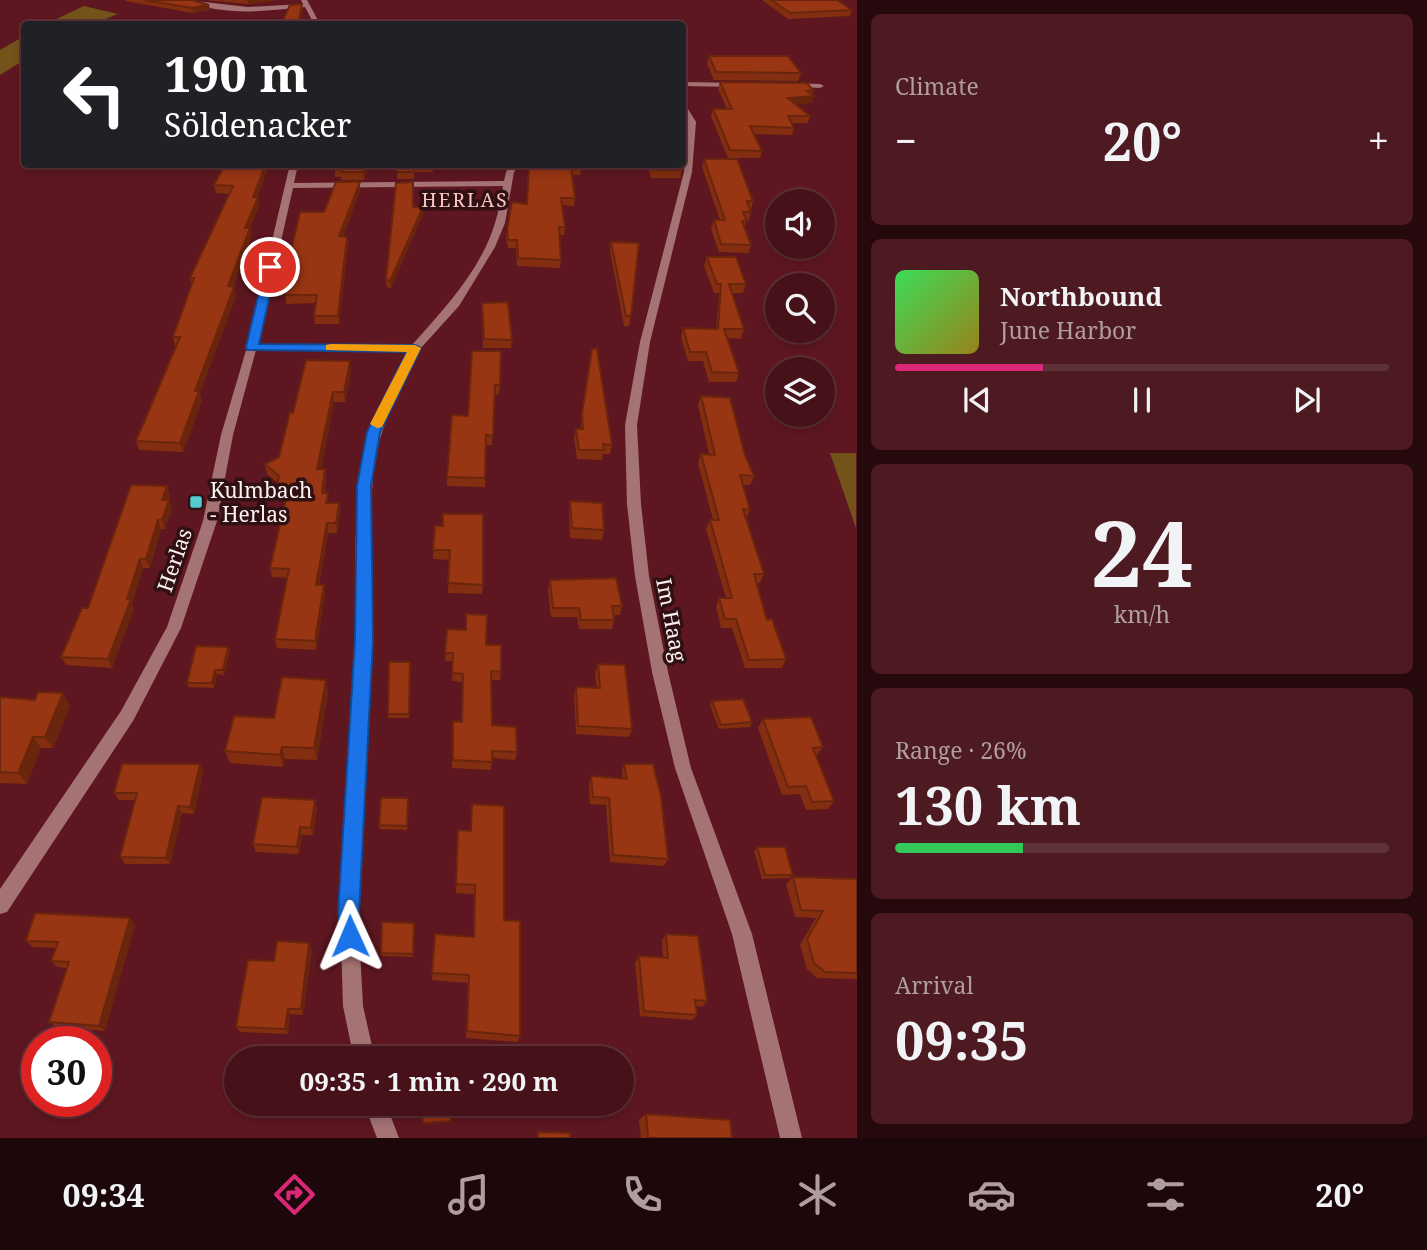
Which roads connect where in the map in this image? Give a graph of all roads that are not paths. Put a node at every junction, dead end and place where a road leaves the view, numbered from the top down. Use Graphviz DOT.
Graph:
graph roads {
  1 [pos="189,0"];
  2 [pos="306,2"];
  3 [pos="316,21"];
  4 [pos="686,84"];
  5 [pos="747,85"];
  6 [pos="783,85"];
  7 [pos="820,86"];
  8 [pos="686,109"];
  9 [pos="292,168"];
  10 [pos="513,168"];
  11 [pos="509,183"];
  12 [pos="288,186"];
  13 [pos="252,347"];
  14 [pos="415,348"];
  15 [pos="0,905"];
  16 [pos="362,1046"];
  17 [pos="380,1116"];
  18 [pos="388,1138"];
  19 [pos="791,1138"];
  1 -- 2 [label="street"];
  2 -- 3 [label="street"];
  4 -- 5 [label="street"];
  6 -- 7 [label="street"];
  8 -- 19 [label="street, Im Haag"];
  9 -- 12 [label="street, Herlas"];
  10 -- 11 [label="street"];
  11 -- 12 [label="street"];
  11 -- 14 [label="street"];
  12 -- 13 [label="street, Herlas"];
  13 -- 14 [label="street"];
  13 -- 15 [label="street, Herlas"];
  14 -- 16 [label="street"];
  17 -- 18 [label="street"];
}
